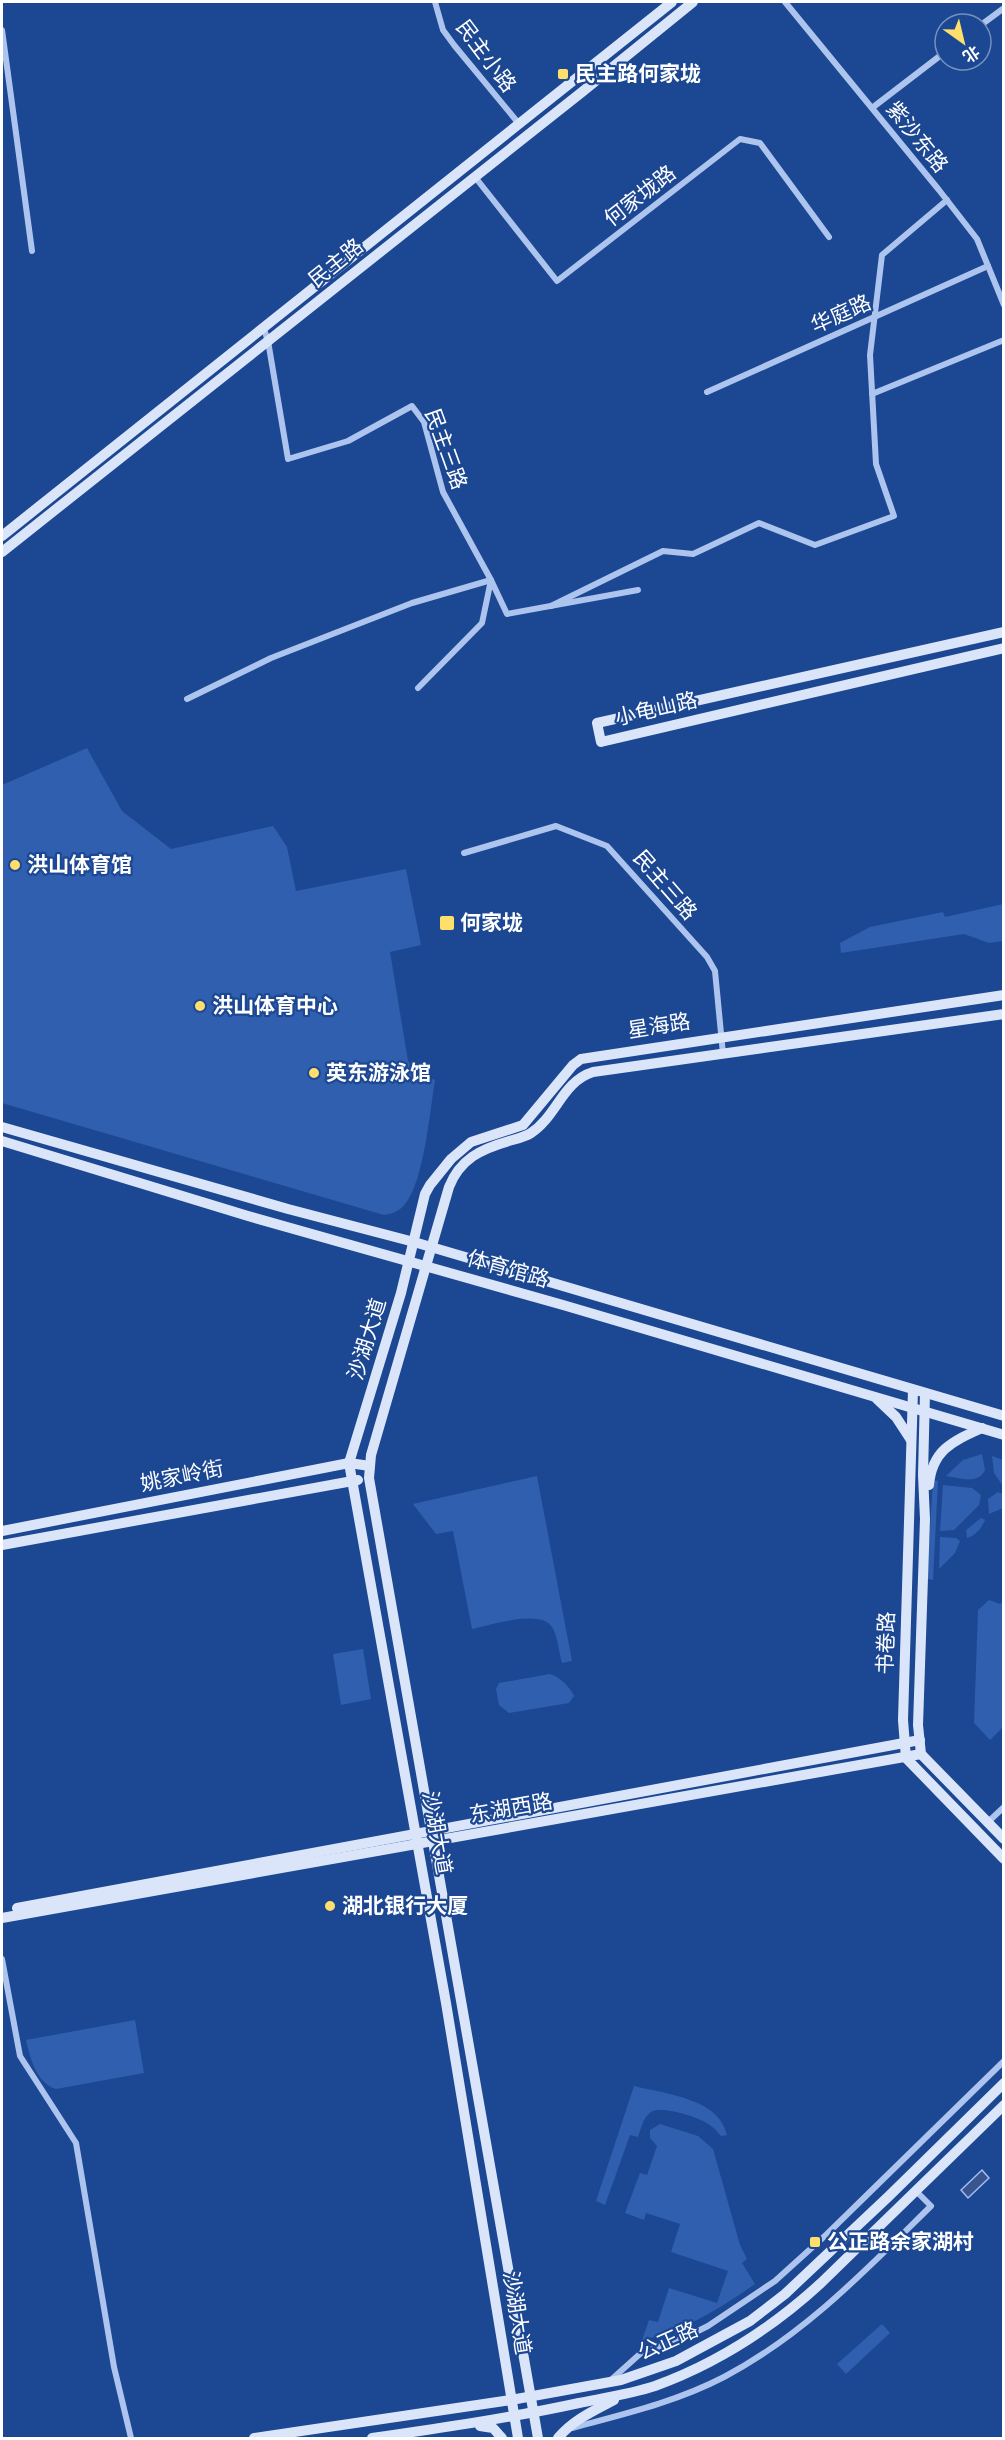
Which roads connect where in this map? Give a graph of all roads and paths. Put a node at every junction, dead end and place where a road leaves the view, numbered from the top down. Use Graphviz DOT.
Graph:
graph roads {
  1 [pos="435,2"];
  2 [pos="672,2"];
  3 [pos="693,2"];
  4 [pos="784,2"];
  5 [pos="2,30"];
  6 [pos="933,61"];
  7 [pos="872,108"];
  8 [pos="520,125"];
  9 [pos="475,177"];
  10 [pos="947,200"];
  11 [pos="829,237"];
  12 [pos="32,251"];
  13 [pos="988,266"];
  14 [pos="1004,305"];
  15 [pos="874,317"];
  16 [pos="264,329"];
  17 [pos="1004,340"];
  18 [pos="268,341"];
  19 [pos="707,392"];
  20 [pos="872,394"];
  21 [pos="2,536"];
  22 [pos="2,552"];
  23 [pos="491,580"];
  24 [pos="638,590"];
  25 [pos="551,606"];
  26 [pos="1004,632"];
  27 [pos="1004,648"];
  28 [pos="418,688"];
  29 [pos="187,699"];
  30 [pos="464,853"];
  31 [pos="1004,994"];
  32 [pos="1004,1014"];
  33 [pos="721,1036"];
  34 [pos="723,1055"];
  35 [pos="2,1127"];
  36 [pos="2,1141"];
  37 [pos="414,1242"];
  38 [pos="432,1248"];
  39 [pos="409,1261"];
  40 [pos="427,1266"];
  41 [pos="913,1390"];
  42 [pos="925,1393"];
  43 [pos="874,1397"];
  44 [pos="912,1408"];
  45 [pos="925,1412"];
  46 [pos="1004,1416"];
  47 [pos="982,1428"];
  48 [pos="1004,1435"];
  49 [pos="911,1440"];
  50 [pos="350,1463"];
  51 [pos="370,1466"];
  52 [pos="369,1478"];
  53 [pos="353,1481"];
  54 [pos="924,1496"];
  55 [pos="2,1531"];
  56 [pos="2,1545"];
  57 [pos="920,1740"];
  58 [pos="904,1744"];
  59 [pos="921,1754"];
  60 [pos="906,1758"];
  61 [pos="1004,1807"];
  62 [pos="987,1822"];
  63 [pos="431,1837"];
  64 [pos="418,1839"];
  65 [pos="1004,1839"];
  66 [pos="1004,1859"];
  67 [pos="2,1911"];
  68 [pos="2,1918"];
  69 [pos="2,1959"];
  70 [pos="1004,2061"];
  71 [pos="1004,2083"];
  72 [pos="1004,2105"];
  73 [pos="916,2191"];
  74 [pos="608,2383"];
  75 [pos="629,2393"];
  76 [pos="530,2397"];
  77 [pos="511,2400"];
  78 [pos="534,2413"];
  79 [pos="514,2417"];
  80 [pos="442,2428"];
  81 [pos="566,2429"];
  82 [pos="131,2439"];
  83 [pos="254,2439"];
  84 [pos="372,2439"];
  85 [pos="502,2439"];
  86 [pos="518,2439"];
  87 [pos="538,2439"];
  88 [pos="558,2439"];
  1 -- 8 [label="street, 民主小路"];
  2 -- 8 [label="main road, 民主路"];
  3 -- 9 [label="main road, 民主路"];
  4 -- 7 [label="street, 紫沙东路"];
  5 -- 12 [label="street"];
  6 -- 7 [label="street"];
  7 -- 10 [label="street, 紫沙东路"];
  8 -- 16 [label="main road, 民主路"];
  9 -- 11 [label="street, 何家垅路"];
  9 -- 18 [label="main road, 民主路"];
  10 -- 13 [label="street, 紫沙东路"];
  10 -- 15 [label="street"];
  13 -- 14 [label="street, 紫沙东路"];
  13 -- 15 [label="street, 华庭路"];
  15 -- 19 [label="street, 华庭路"];
  15 -- 20 [label="street"];
  16 -- 18 [label="street, 民主三路"];
  16 -- 21 [label="main road, 民主路"];
  17 -- 20 [label="street"];
  18 -- 22 [label="main road, 民主路"];
  18 -- 23 [label="street, 民主三路"];
  20 -- 25 [label="street"];
  23 -- 25 [label="street, 民主三路"];
  23 -- 28 [label="street"];
  23 -- 29 [label="street"];
  24 -- 25 [label="street"];
  26 -- 27 [label="main road, 小龟山路"];
  30 -- 33 [label="street, 民主三路"];
  31 -- 33 [label="main road, 星海路"];
  32 -- 34 [label="main road, 星海路"];
  33 -- 34 [label="street, 民主三路"];
  33 -- 37 [label="main road, 星海路"];
  34 -- 38 [label="main road, 星海路"];
  35 -- 37 [label="main road, 体育馆路"];
  36 -- 39 [label="main road, 体育馆路"];
  37 -- 38 [label="main road, 体育馆路"];
  37 -- 39 [label="main road, 沙湖大道"];
  38 -- 40 [label="main road, 沙湖大道"];
  38 -- 41 [label="main road, 体育馆路"];
  39 -- 40 [label="main road, 体育馆路"];
  39 -- 50 [label="main road, 沙湖大道"];
  40 -- 43 [label="main road, 体育馆路"];
  40 -- 51 [label="main road, 沙湖大道"];
  41 -- 42 [label="main road, 体育馆路"];
  41 -- 44 [label="main road, 书卷路"];
  42 -- 45 [label="main road, 书卷路"];
  42 -- 46 [label="main road, 体育馆路"];
  43 -- 44 [label="main road, 体育馆路"];
  43 -- 49 [label="main road"];
  44 -- 45 [label="main road, 体育馆路"];
  44 -- 49 [label="main road, 书卷路"];
  45 -- 47 [label="main road, 体育馆路"];
  45 -- 54 [label="main road, 书卷路"];
  47 -- 48 [label="main road, 体育馆路"];
  47 -- 54 [label="main road"];
  49 -- 58 [label="main road, 书卷路"];
  50 -- 51 [label="main road, 姚家岭街"];
  50 -- 53 [label="main road, 沙湖大道"];
  50 -- 55 [label="main road, 姚家岭街"];
  51 -- 52 [label="main road, 沙湖大道"];
  52 -- 53 [label="main road, 姚家岭街"];
  52 -- 63 [label="main road, 沙湖大道"];
  53 -- 56 [label="main road, 姚家岭街"];
  53 -- 64 [label="main road, 沙湖大道"];
  54 -- 57 [label="main road, 书卷路"];
  57 -- 58 [label="main road, 东湖西路"];
  57 -- 59 [label="main road, 书卷路"];
  58 -- 60 [label="main road, 书卷路"];
  58 -- 63 [label="main road, 东湖西路"];
  59 -- 60 [label="main road, 东湖西路"];
  59 -- 62 [label="main road"];
  60 -- 63 [label="main road, 东湖西路"];
  60 -- 66 [label="main road"];
  61 -- 62 [label="street"];
  62 -- 65 [label="main road"];
  63 -- 64 [label="main road, 东湖西路"];
  63 -- 76 [label="main road, 沙湖大道"];
  64 -- 67 [label="main road, 东湖西路"];
  64 -- 68 [label="main road, 东湖西路"];
  64 -- 77 [label="main road, 沙湖大道"];
  69 -- 82 [label="street"];
  70 -- 74 [label="street"];
  71 -- 74 [label="main road, 公正路"];
  72 -- 73 [label="main road, 公正路"];
  73 -- 75 [label="main road, 公正路"];
  73 -- 81 [label="street"];
  74 -- 76 [label="main road, 公正路"];
  75 -- 78 [label="main road, 公正路"];
  75 -- 81 [label="main road"];
  76 -- 77 [label="main road, 公正路"];
  76 -- 78 [label="main road, 沙湖大道"];
  77 -- 79 [label="main road, 沙湖大道"];
  77 -- 83 [label="main road, 公正路"];
  78 -- 79 [label="main road, 公正路"];
  78 -- 87 [label="main road, 沙湖大道"];
  79 -- 80 [label="main road, 公正路"];
  79 -- 86 [label="main road, 沙湖大道"];
  80 -- 84 [label="main road, 公正路"];
  80 -- 85 [label="main road"];
  81 -- 88 [label="main road"];
}
